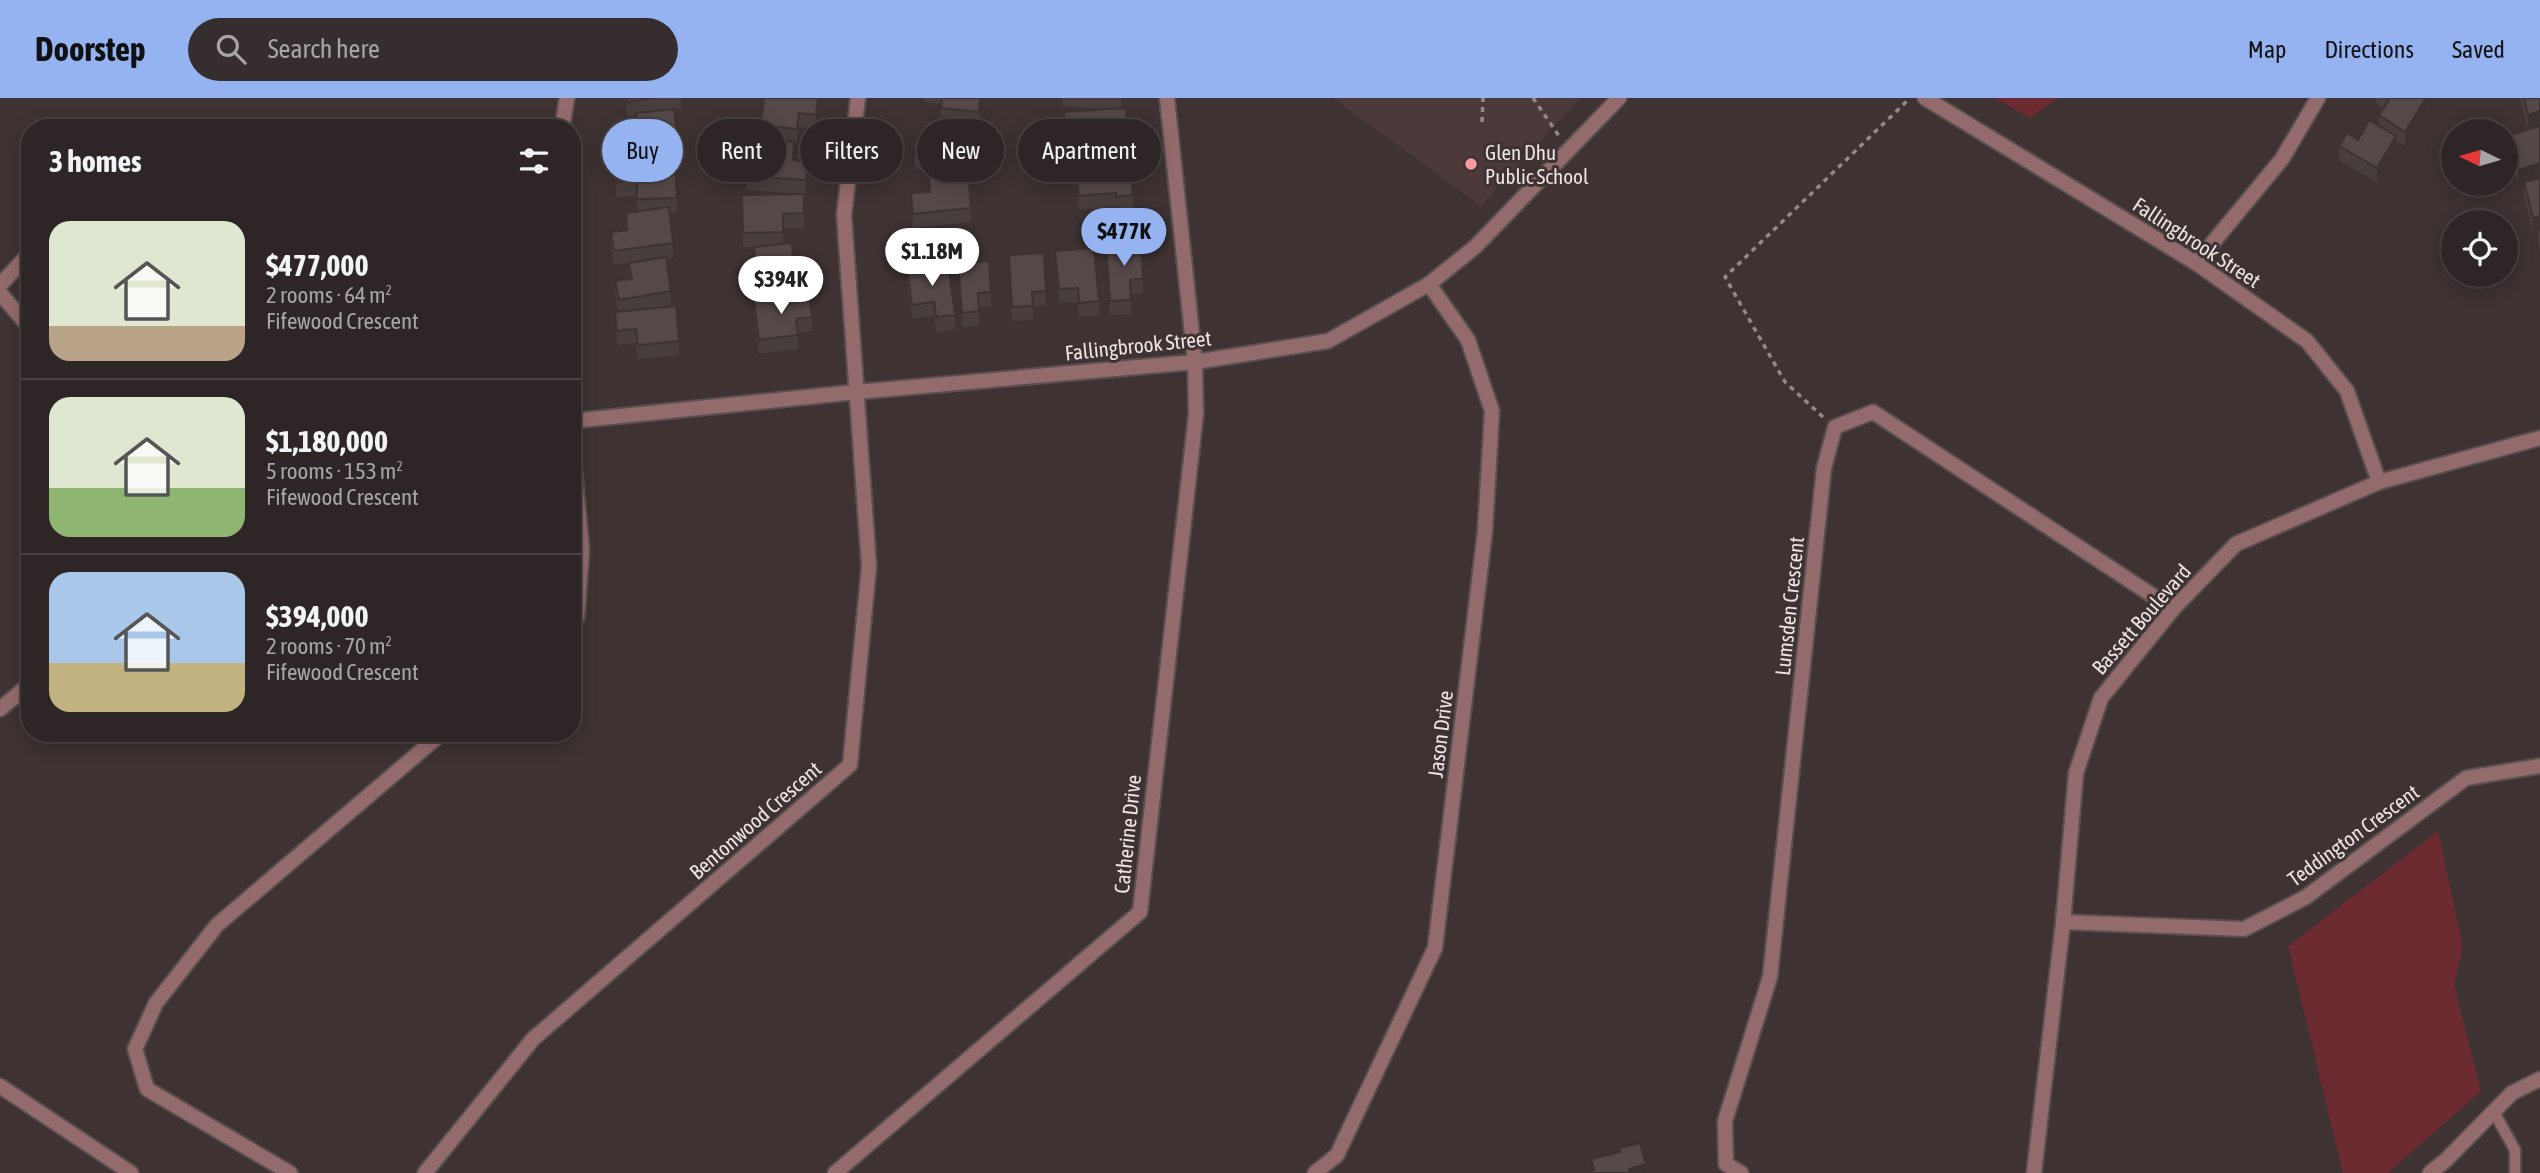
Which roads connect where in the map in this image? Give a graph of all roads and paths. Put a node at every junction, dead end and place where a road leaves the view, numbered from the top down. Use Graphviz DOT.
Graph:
graph roads {
  1 [pos="567,98"];
  2 [pos="858,98"];
  3 [pos="1167,98"];
  4 [pos="1483,98"];
  5 [pos="1533,98"];
  6 [pos="1619,98"];
  7 [pos="1911,98"];
  8 [pos="1925,98"];
  9 [pos="2318,98"];
  10 [pos="564,119"];
  11 [pos="1482,122"];
  12 [pos="1569,150"];
  13 [pos="21,263"];
  14 [pos="2196,263"];
  15 [pos="1429,284"];
  16 [pos="0,285"];
  17 [pos="0,293"];
  18 [pos="21,318"];
  19 [pos="1195,362"];
  20 [pos="856,392"];
  21 [pos="581,420"];
  22 [pos="1835,427"];
  23 [pos="2540,438"];
  24 [pos="2379,482"];
  25 [pos="581,539"];
  26 [pos="581,567"];
  27 [pos="2173,609"];
  28 [pos="21,692"];
  29 [pos="0,709"];
  30 [pos="431,742"];
  31 [pos="2540,766"];
  32 [pos="2063,922"];
  33 [pos="2540,1079"];
  34 [pos="0,1087"];
  35 [pos="2494,1112"];
  36 [pos="131,1173"];
  37 [pos="290,1173"];
  38 [pos="425,1173"];
  39 [pos="835,1173"];
  40 [pos="1315,1173"];
  41 [pos="1741,1173"];
  42 [pos="2034,1173"];
  43 [pos="2430,1173"];
  44 [pos="2515,1173"];
  1 -- 10 [label="street"];
  2 -- 20 [label="street, Bentonwood Crescent"];
  3 -- 19 [label="street, Catherine Drive"];
  4 -- 11 [label="path"];
  5 -- 12 [label="path"];
  6 -- 12 [label="street, Fallingbrook Street"];
  7 -- 22 [label="path"];
  8 -- 14 [label="street, Fallingbrook Street"];
  9 -- 14 [label="street"];
  12 -- 15 [label="street, Fallingbrook Street"];
  13 -- 16 [label="street"];
  14 -- 24 [label="street, Fallingbrook Street"];
  15 -- 19 [label="street, Fallingbrook Street"];
  15 -- 40 [label="street, Jason Drive"];
  17 -- 18 [label="street"];
  19 -- 20 [label="street, Fallingbrook Street"];
  19 -- 39 [label="street, Catherine Drive"];
  20 -- 21 [label="street, Fallingbrook Street"];
  20 -- 38 [label="street, Bentonwood Crescent"];
  22 -- 27 [label="street"];
  22 -- 41 [label="street, Lumsden Crescent"];
  23 -- 24 [label="street, Bassett Boulevard"];
  24 -- 27 [label="street, Bassett Boulevard"];
  25 -- 26 [label="street"];
  27 -- 32 [label="street, Bassett Boulevard"];
  28 -- 29 [label="street"];
  30 -- 37 [label="street"];
  31 -- 32 [label="street, Teddington Crescent"];
  32 -- 42 [label="street, Bassett Boulevard"];
  33 -- 35 [label="street"];
  34 -- 36 [label="street"];
  35 -- 43 [label="street"];
  35 -- 44 [label="lane"];
}
